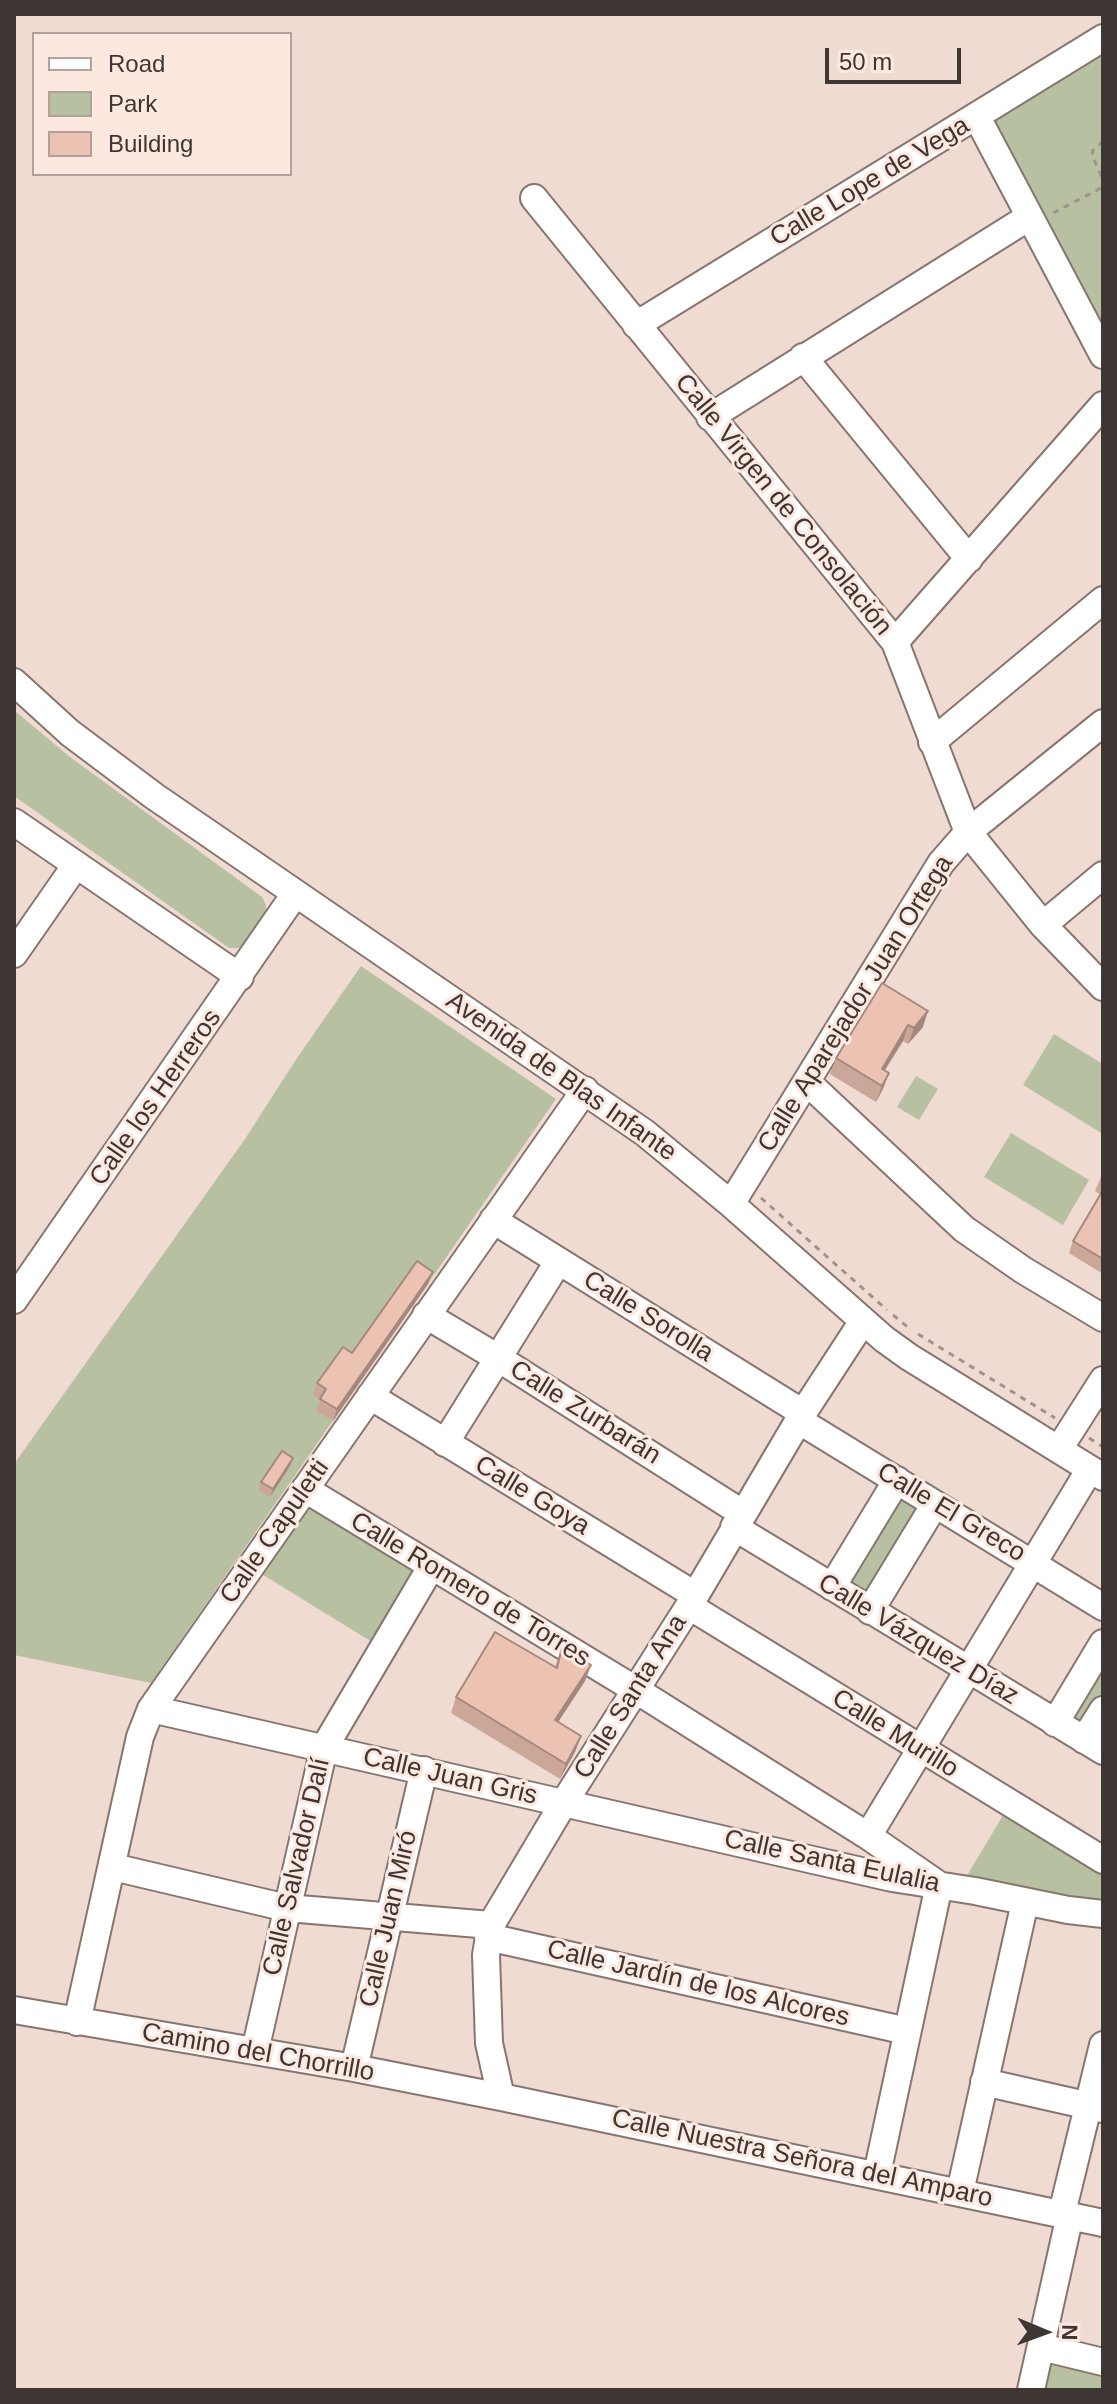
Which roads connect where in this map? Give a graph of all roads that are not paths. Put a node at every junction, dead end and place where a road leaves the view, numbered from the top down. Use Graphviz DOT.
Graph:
graph roads {
  1 [pos="1103,38"];
  2 [pos="977,117"];
  3 [pos="534,198"];
  4 [pos="1031,220"];
  5 [pos="636,325"];
  6 [pos="1103,355"];
  7 [pos="803,357"];
  8 [pos="1103,405"];
  9 [pos="710,417"];
  10 [pos="969,559"];
  11 [pos="1103,600"];
  12 [pos="895,642"];
  13 [pos="14,682"];
  14 [pos="1103,723"];
  15 [pos="932,742"];
  16 [pos="14,822"];
  17 [pos="968,832"];
  18 [pos="76,865"];
  19 [pos="1103,875"];
  20 [pos="295,894"];
  21 [pos="1043,925"];
  22 [pos="14,954"];
  23 [pos="240,977"];
  24 [pos="1103,987"];
  25 [pos="807,1082"];
  26 [pos="585,1090"];
  27 [pos="737,1194"];
  28 [pos="493,1220"];
  29 [pos="558,1262"];
  30 [pos="14,1300"];
  31 [pos="426,1315"];
  32 [pos="1103,1318"];
  33 [pos="863,1321"];
  34 [pos="498,1358"];
  35 [pos="1103,1380"];
  36 [pos="370,1396"];
  37 [pos="801,1417"];
  38 [pos="1066,1439"];
  39 [pos="445,1443"];
  40 [pos="1099,1464"];
  41 [pos="897,1480"];
  42 [pos="305,1489"];
  43 [pos="935,1504"];
  44 [pos="738,1520"];
  45 [pos="1033,1562"];
  46 [pos="431,1567"];
  47 [pos="832,1587"];
  48 [pos="692,1600"];
  49 [pos="1103,1607"];
  50 [pos="870,1611"];
  51 [pos="1103,1643"];
  52 [pos="968,1671"];
  53 [pos="636,1690"];
  54 [pos="151,1709"];
  55 [pos="1103,1710"];
  56 [pos="1055,1723"];
  57 [pos="1094,1746"];
  58 [pos="324,1748"];
  59 [pos="920,1750"];
  60 [pos="424,1770"];
  61 [pos="563,1804"];
  62 [pos="868,1836"];
  63 [pos="1103,1860"];
  64 [pos="113,1867"];
  65 [pos="939,1885"];
  66 [pos="1025,1902"];
  67 [pos="287,1908"];
  68 [pos="1103,1914"];
  69 [pos="389,1915"];
  70 [pos="489,1931"];
  71 [pos="14,2010"];
  72 [pos="77,2022"];
  73 [pos="907,2031"];
  74 [pos="1103,2045"];
  75 [pos="255,2051"];
  76 [pos="354,2068"];
  77 [pos="984,2082"];
  78 [pos="501,2097"];
  79 [pos="1096,2108"];
  80 [pos="877,2174"];
  81 [pos="960,2192"];
  82 [pos="1066,2214"];
  83 [pos="1103,2223"];
  84 [pos="1041,2347"];
  85 [pos="1103,2362"];
  86 [pos="1031,2390"];
  1 -- 2 [label="street, Calle Lope de Vega"];
  2 -- 4 [label="street"];
  2 -- 5 [label="street, Calle Lope de Vega"];
  3 -- 5 [label="street, Calle Virgen de Consolación"];
  4 -- 6 [label="street"];
  4 -- 7 [label="street"];
  5 -- 9 [label="street, Calle Virgen de Consolación"];
  7 -- 9 [label="street"];
  7 -- 10 [label="street"];
  8 -- 10 [label="street"];
  9 -- 12 [label="street, Calle Virgen de Consolación"];
  10 -- 12 [label="street"];
  11 -- 15 [label="street"];
  12 -- 15 [label="street, Calle Virgen de Consolación"];
  13 -- 20 [label="street, Avenida de Blas Infante"];
  14 -- 17 [label="street, Calle Aparejador Juan Ortega"];
  15 -- 17 [label="street, Calle Virgen de Consolación"];
  16 -- 18 [label="street"];
  17 -- 21 [label="street, Calle Virgen de Consolación"];
  17 -- 25 [label="street, Calle Aparejador Juan Ortega"];
  18 -- 22 [label="street"];
  18 -- 23 [label="street"];
  19 -- 21 [label="street"];
  20 -- 23 [label="street, Calle los Herreros"];
  20 -- 26 [label="street, Avenida de Blas Infante"];
  21 -- 24 [label="street, Calle Virgen de Consolación"];
  23 -- 30 [label="street, Calle los Herreros"];
  25 -- 27 [label="street, Calle Aparejador Juan Ortega"];
  25 -- 32 [label="street"];
  26 -- 27 [label="street, Avenida de Blas Infante"];
  26 -- 28 [label="street, Calle Capuletti"];
  27 -- 33 [label="street, Avenida de Blas Infante"];
  28 -- 29 [label="street, Calle Sorolla"];
  28 -- 31 [label="street, Calle Capuletti"];
  29 -- 34 [label="street"];
  29 -- 37 [label="street, Calle Sorolla"];
  31 -- 34 [label="street, Calle Zurbarán"];
  31 -- 36 [label="street, Calle Capuletti"];
  33 -- 37 [label="street, Calle Santa Ana"];
  33 -- 38 [label="street, Avenida de Blas Infante"];
  34 -- 39 [label="street"];
  34 -- 44 [label="street, Calle Zurbarán"];
  35 -- 38 [label="street"];
  36 -- 39 [label="street, Calle Goya"];
  36 -- 42 [label="street, Calle Capuletti"];
  37 -- 41 [label="street, Calle El Greco"];
  37 -- 44 [label="street, Calle Santa Ana"];
  38 -- 40 [label="street, Avenida de Blas Infante"];
  39 -- 48 [label="street, Calle Goya"];
  40 -- 45 [label="street"];
  41 -- 43 [label="street, Calle El Greco"];
  41 -- 47 [label="street"];
  42 -- 46 [label="street, Calle Romero de Torres"];
  42 -- 54 [label="street, Calle Capuletti"];
  43 -- 45 [label="street, Calle El Greco"];
  43 -- 50 [label="street"];
  44 -- 47 [label="street, Calle Vázquez Díaz"];
  44 -- 48 [label="street, Calle Santa Ana"];
  45 -- 49 [label="street, Calle El Greco"];
  45 -- 52 [label="street"];
  46 -- 53 [label="street, Calle Romero de Torres"];
  46 -- 58 [label="street, Calle Salvador Dalí"];
  47 -- 50 [label="street, Calle Vázquez Díaz"];
  48 -- 53 [label="street, Calle Santa Ana"];
  48 -- 59 [label="street, Calle Murillo"];
  50 -- 52 [label="street, Calle Vázquez Díaz"];
  51 -- 56 [label="street"];
  52 -- 56 [label="street, Calle Vázquez Díaz"];
  52 -- 59 [label="street"];
  53 -- 61 [label="street, Calle Santa Ana"];
  53 -- 62 [label="street, Calle Romero de Torres"];
  54 -- 58 [label="street, Calle Juan Gris"];
  54 -- 64 [label="street, Calle Capuletti"];
  55 -- 57 [label="street"];
  56 -- 57 [label="street, Calle Vázquez Díaz"];
  58 -- 60 [label="street, Calle Juan Gris"];
  58 -- 67 [label="street, Calle Salvador Dalí"];
  59 -- 62 [label="street"];
  59 -- 63 [label="street, Calle Murillo"];
  60 -- 61 [label="street, Calle Juan Gris"];
  60 -- 69 [label="street, Calle Juan Miró"];
  61 -- 65 [label="street, Calle Santa Eulalia"];
  61 -- 70 [label="street, Calle Santa Ana"];
  62 -- 65 [label="street, Calle Romero de Torres"];
  64 -- 67 [label="street, Calle Jardín de los Alcores"];
  64 -- 72 [label="street, Calle Capuletti"];
  65 -- 66 [label="street, Calle Santa Eulalia"];
  65 -- 73 [label="street"];
  66 -- 68 [label="street, Calle Santa Eulalia"];
  66 -- 77 [label="street"];
  67 -- 69 [label="street, Calle Jardín de los Alcores"];
  67 -- 75 [label="street, Calle Salvador Dalí"];
  69 -- 70 [label="street, Calle Jardín de los Alcores"];
  69 -- 76 [label="street, Calle Juan Miró"];
  70 -- 73 [label="street, Calle Jardín de los Alcores"];
  70 -- 78 [label="street, Calle Santa Ana"];
  71 -- 72 [label="street, Camino del Chorrillo"];
  72 -- 75 [label="street, Camino del Chorrillo"];
  73 -- 80 [label="street"];
  74 -- 79 [label="street"];
  75 -- 76 [label="street, Camino del Chorrillo"];
  76 -- 78 [label="street, Camino del Chorrillo"];
  77 -- 79 [label="street"];
  77 -- 81 [label="street"];
  78 -- 80 [label="street, Calle Nuestra Señora del Amparo"];
  79 -- 82 [label="street"];
  80 -- 81 [label="street, Calle Nuestra Señora del Amparo"];
  81 -- 82 [label="street, Calle Nuestra Señora del Amparo"];
  82 -- 83 [label="street, Calle Nuestra Señora del Amparo"];
  82 -- 84 [label="street"];
  84 -- 85 [label="street"];
  84 -- 86 [label="street"];
}
